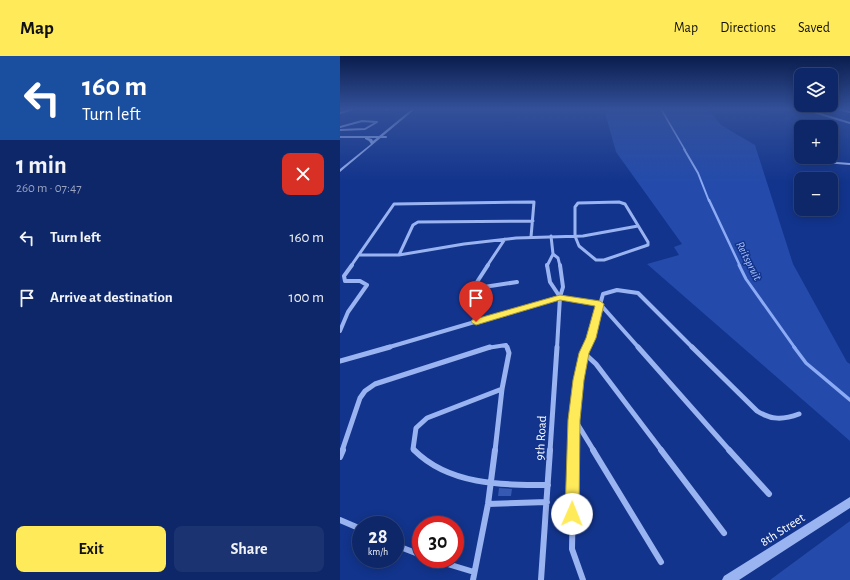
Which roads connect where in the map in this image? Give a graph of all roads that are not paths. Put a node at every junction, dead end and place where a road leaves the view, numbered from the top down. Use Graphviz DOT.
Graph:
graph roads {
  1 [pos="384,133"];
  2 [pos="390,133"];
  3 [pos="379,137"];
  4 [pos="386,137"];
  5 [pos="340,138"];
  6 [pos="366,138"];
  7 [pos="372,143"];
  8 [pos="348,164"];
  9 [pos="838,164"];
  10 [pos="850,164"];
  11 [pos="340,171"];
  12 [pos="533,220"];
  13 [pos="638,226"];
  14 [pos="551,236"];
  15 [pos="575,236"];
  16 [pos="530,237"];
  17 [pos="505,239"];
  18 [pos="553,254"];
  19 [pos="359,255"];
  20 [pos="399,255"];
  21 [pos="517,282"];
  22 [pos="560,297"];
  23 [pos="600,304"];
  24 [pos="340,331"];
  25 [pos="584,353"];
  26 [pos="340,361"];
  27 [pos="502,389"];
  28 [pos="798,414"];
  29 [pos="574,420"];
  30 [pos="340,457"];
  31 [pos="489,484"];
  32 [pos="548,485"];
  33 [pos="770,494"];
  34 [pos="547,502"];
  35 [pos="850,502"];
  36 [pos="488,504"];
  37 [pos="340,520"];
  38 [pos="352,526"];
  39 [pos="724,533"];
  40 [pos="661,562"];
  41 [pos="461,568"];
  42 [pos="474,572"];
  43 [pos="473,580"];
  44 [pos="541,580"];
  45 [pos="583,580"];
  46 [pos="728,580"];
  1 -- 3 [label="street"];
  2 -- 4 [label="street"];
  3 -- 4 [label="street"];
  3 -- 5 [label="street"];
  3 -- 6 [label="street"];
  3 -- 7 [label="street"];
  4 -- 8 [label="street"];
  5 -- 6 [label="street"];
  6 -- 7 [label="street"];
  7 -- 8 [label="street"];
  8 -- 11 [label="street"];
  9 -- 10 [label="lane"];
  12 -- 16 [label="street"];
  12 -- 19 [label="street"];
  12 -- 20 [label="street"];
  13 -- 15 [label="street"];
  13 -- 15 [label="street"];
  13 -- 15 [label="street"];
  14 -- 15 [label="street"];
  14 -- 16 [label="street"];
  14 -- 18 [label="street"];
  16 -- 17 [label="street"];
  17 -- 20 [label="street"];
  17 -- 21 [label="street"];
  18 -- 22 [label="street, 9th Road"];
  18 -- 22 [label="street"];
  19 -- 20 [label="street"];
  19 -- 24 [label="street"];
  22 -- 23 [label="street"];
  22 -- 26 [label="street"];
  22 -- 32 [label="street, 9th Road"];
  23 -- 25 [label="street"];
  23 -- 28 [label="street"];
  23 -- 33 [label="street"];
  25 -- 29 [label="street"];
  25 -- 39 [label="street"];
  27 -- 30 [label="street"];
  27 -- 31 [label="street"];
  27 -- 31 [label="street"];
  29 -- 40 [label="street"];
  29 -- 45 [label="street"];
  31 -- 32 [label="street"];
  31 -- 36 [label="street"];
  32 -- 34 [label="street, 9th Road"];
  34 -- 36 [label="street"];
  34 -- 44 [label="street, 9th Road"];
  35 -- 46 [label="street, 8th Street"];
  36 -- 42 [label="street"];
  37 -- 38 [label="street"];
  41 -- 42 [label="street"];
  42 -- 43 [label="street"];
}
